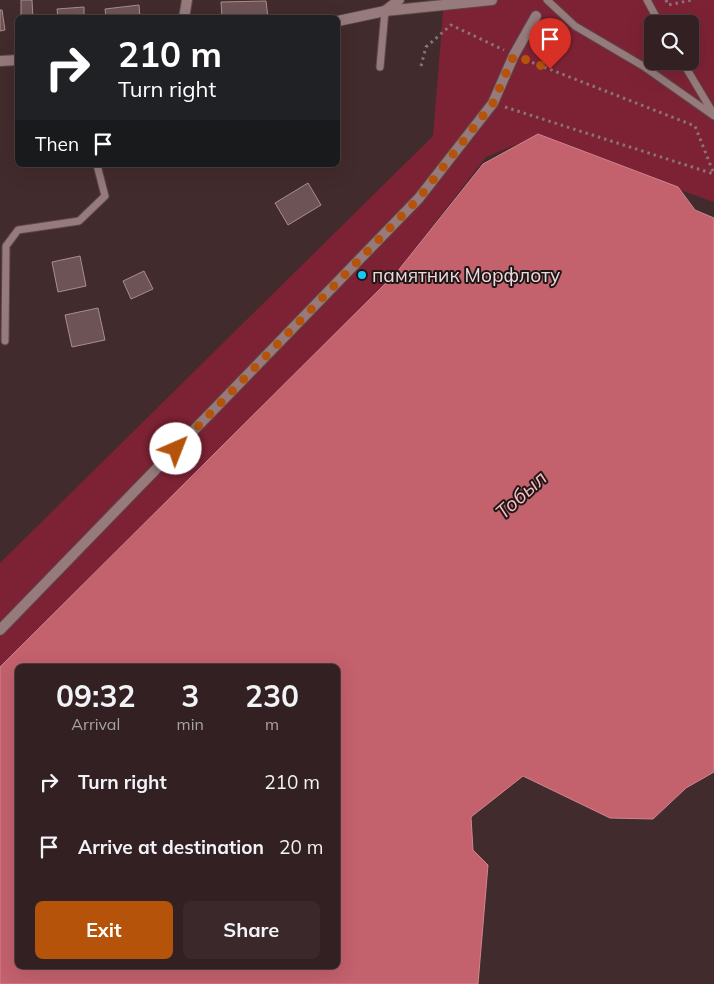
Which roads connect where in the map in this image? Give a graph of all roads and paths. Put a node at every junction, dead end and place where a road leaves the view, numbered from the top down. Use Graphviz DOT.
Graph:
graph roads {
  1 [pos="187,0"];
  2 [pos="399,0"];
  3 [pos="492,0"];
  4 [pos="547,0"];
  5 [pos="646,0"];
  6 [pos="666,0"];
  7 [pos="692,0"];
  8 [pos="385,11"];
  9 [pos="184,15"];
  10 [pos="655,15"];
  11 [pos="536,16"];
  12 [pos="340,21"];
  13 [pos="514,55"];
  14 [pos="15,60"];
  15 [pos="0,61"];
  16 [pos="421,66"];
  17 [pos="380,67"];
  18 [pos="687,70"];
  19 [pos="493,103"];
  20 [pos="714,116"];
  21 [pos="98,167"];
  22 [pos="714,174"];
  23 [pos="5,341"];
  24 [pos="0,630"];
  1 -- 9 [label="street"];
  2 -- 8 [label="street"];
  3 -- 8 [label="street"];
  4 -- 20 [label="lane"];
  5 -- 10 [label="lane"];
  6 -- 7 [label="path"];
  8 -- 12 [label="street"];
  8 -- 17 [label="lane"];
  11 -- 13 [label="street"];
  13 -- 16 [label="path"];
  13 -- 19 [label="street"];
  13 -- 22 [label="path"];
  14 -- 15 [label="street"];
  18 -- 20 [label="lane"];
  19 -- 22 [label="path"];
  19 -- 24 [label="street"];
  21 -- 23 [label="lane"];
}
